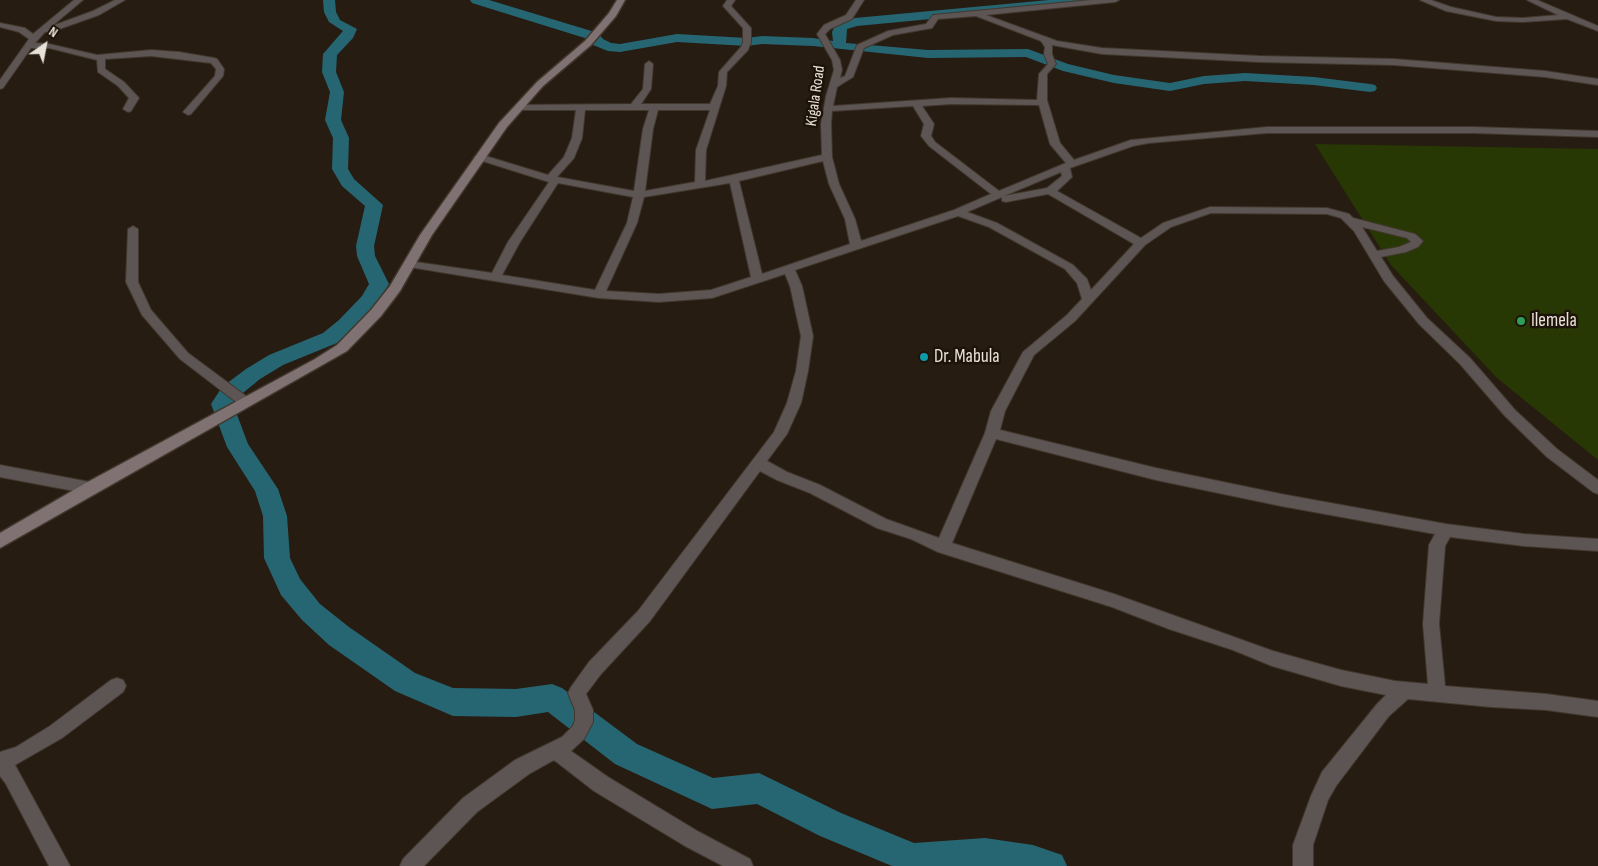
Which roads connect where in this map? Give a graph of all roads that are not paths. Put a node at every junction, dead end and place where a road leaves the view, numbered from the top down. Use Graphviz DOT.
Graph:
graph roads {
  1 [pos="78,0"];
  2 [pos="131,0"];
  3 [pos="621,0"];
  4 [pos="730,0"];
  5 [pos="860,0"];
  6 [pos="1115,0"];
  7 [pos="1424,0"];
  8 [pos="1531,0"];
  9 [pos="118,2"];
  10 [pos="977,14"];
  11 [pos="1569,16"];
  12 [pos="0,25"];
  13 [pos="1598,29"];
  14 [pos="32,40"];
  15 [pos="1045,40"];
  16 [pos="98,56"];
  17 [pos="649,64"];
  18 [pos="1598,82"];
  19 [pos="834,85"];
  20 [pos="0,86"];
  21 [pos="1042,103"];
  22 [pos="916,105"];
  23 [pos="655,106"];
  24 [pos="520,107"];
  25 [pos="582,107"];
  26 [pos="634,107"];
  27 [pos="714,107"];
  28 [pos="128,109"];
  29 [pos="828,109"];
  30 [pos="188,112"];
  31 [pos="1598,134"];
  32 [pos="479,157"];
  33 [pos="827,157"];
  34 [pos="1068,166"];
  35 [pos="552,179"];
  36 [pos="734,179"];
  37 [pos="700,185"];
  38 [pos="1050,191"];
  39 [pos="639,194"];
  40 [pos="998,195"];
  41 [pos="983,201"];
  42 [pos="958,212"];
  43 [pos="1351,221"];
  44 [pos="133,229"];
  45 [pos="1141,243"];
  46 [pos="856,245"];
  47 [pos="1374,255"];
  48 [pos="409,264"];
  49 [pos="789,269"];
  50 [pos="495,278"];
  51 [pos="758,279"];
  52 [pos="600,294"];
  53 [pos="1088,300"];
  54 [pos="245,402"];
  55 [pos="992,433"];
  56 [pos="760,464"];
  57 [pos="0,471"];
  58 [pos="90,488"];
  59 [pos="1598,488"];
  60 [pos="1420,525"];
  61 [pos="1446,530"];
  62 [pos="0,541"];
  63 [pos="1437,545"];
  64 [pos="1598,545"];
  65 [pos="943,546"];
  66 [pos="117,686"];
  67 [pos="1405,690"];
  68 [pos="1437,694"];
  69 [pos="1598,709"];
  70 [pos="556,751"];
  71 [pos="1,762"];
  72 [pos="60,866"];
  73 [pos="410,866"];
  74 [pos="743,866"];
  75 [pos="1303,866"];
  1 -- 14 [label="street"];
  2 -- 9 [label="street"];
  3 -- 24 [label="street"];
  4 -- 27 [label="street"];
  5 -- 19 [label="street, Kigala Road"];
  6 -- 10 [label="street"];
  7 -- 11 [label="street"];
  8 -- 11 [label="street"];
  9 -- 14 [label="street"];
  10 -- 15 [label="street"];
  10 -- 19 [label="street"];
  11 -- 13 [label="street"];
  12 -- 14 [label="street"];
  14 -- 16 [label="street"];
  14 -- 20 [label="street"];
  15 -- 18 [label="street"];
  15 -- 21 [label="street"];
  16 -- 28 [label="street"];
  16 -- 30 [label="street"];
  17 -- 26 [label="street"];
  19 -- 29 [label="street, Kigala Road"];
  21 -- 22 [label="street"];
  21 -- 34 [label="street"];
  22 -- 29 [label="street"];
  22 -- 40 [label="street"];
  23 -- 26 [label="street"];
  23 -- 27 [label="street"];
  23 -- 39 [label="street"];
  24 -- 25 [label="street"];
  24 -- 32 [label="street"];
  25 -- 26 [label="street"];
  25 -- 35 [label="street"];
  27 -- 37 [label="street"];
  29 -- 33 [label="street, Kigala Road"];
  31 -- 34 [label="street"];
  32 -- 35 [label="street"];
  32 -- 48 [label="street"];
  33 -- 36 [label="street"];
  33 -- 46 [label="street, Kigala Road"];
  34 -- 38 [label="street"];
  34 -- 40 [label="street"];
  35 -- 39 [label="street"];
  35 -- 50 [label="street"];
  36 -- 37 [label="street"];
  36 -- 51 [label="street"];
  37 -- 39 [label="street"];
  38 -- 41 [label="street"];
  38 -- 45 [label="street"];
  39 -- 52 [label="street"];
  40 -- 41 [label="street"];
  41 -- 42 [label="street"];
  42 -- 46 [label="street"];
  42 -- 53 [label="street"];
  43 -- 45 [label="street"];
  43 -- 47 [label="street"];
  43 -- 47 [label="street"];
  44 -- 54 [label="street"];
  45 -- 53 [label="street"];
  46 -- 49 [label="street"];
  47 -- 59 [label="street"];
  48 -- 50 [label="street"];
  48 -- 54 [label="street"];
  49 -- 51 [label="street"];
  49 -- 56 [label="street"];
  50 -- 52 [label="street"];
  51 -- 52 [label="street"];
  53 -- 55 [label="street"];
  54 -- 58 [label="street"];
  55 -- 60 [label="street"];
  55 -- 65 [label="street"];
  56 -- 65 [label="street"];
  56 -- 70 [label="street"];
  57 -- 58 [label="street"];
  58 -- 62 [label="street"];
  60 -- 61 [label="street"];
  60 -- 63 [label="street"];
  61 -- 63 [label="street"];
  61 -- 64 [label="street"];
  63 -- 68 [label="street"];
  65 -- 67 [label="street"];
  66 -- 71 [label="street"];
  67 -- 68 [label="street"];
  67 -- 75 [label="street"];
  68 -- 69 [label="street"];
  70 -- 73 [label="street"];
  70 -- 74 [label="street"];
  71 -- 72 [label="street"];
}
